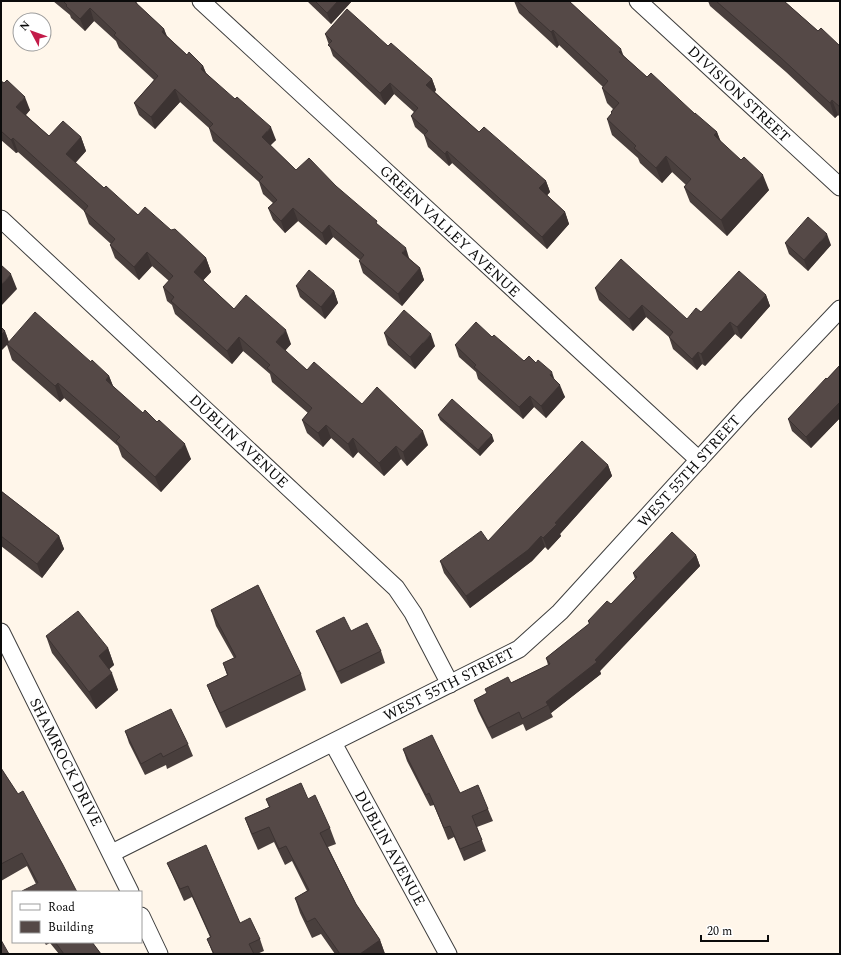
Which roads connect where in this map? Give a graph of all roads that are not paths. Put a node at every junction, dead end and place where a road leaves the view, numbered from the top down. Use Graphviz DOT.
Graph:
graph roads {
  1 [pos="201,1"];
  2 [pos="638,1"];
  3 [pos="840,187"];
  4 [pos="1,219"];
  5 [pos="840,308"];
  6 [pos="699,460"];
  7 [pos="1,632"];
  8 [pos="450,684"];
  9 [pos="333,743"];
  10 [pos="112,853"];
  11 [pos="130,891"];
  12 [pos="142,918"];
  13 [pos="159,954"];
  14 [pos="448,954"];
  1 -- 6 [label="street, GREEN VALLEY AVENUE"];
  2 -- 3 [label="street, DIVISION STREET"];
  4 -- 8 [label="street, DUBLIN AVENUE"];
  5 -- 6 [label="street, WEST 55TH STREET"];
  6 -- 8 [label="street, WEST 55TH STREET"];
  7 -- 10 [label="street, SHAMROCK DRIVE"];
  8 -- 9 [label="street, WEST 55TH STREET"];
  9 -- 10 [label="street, WEST 55TH STREET"];
  9 -- 14 [label="street, DUBLIN AVENUE"];
  10 -- 11 [label="street, SHAMROCK DRIVE"];
  12 -- 13 [label="street"];
}
